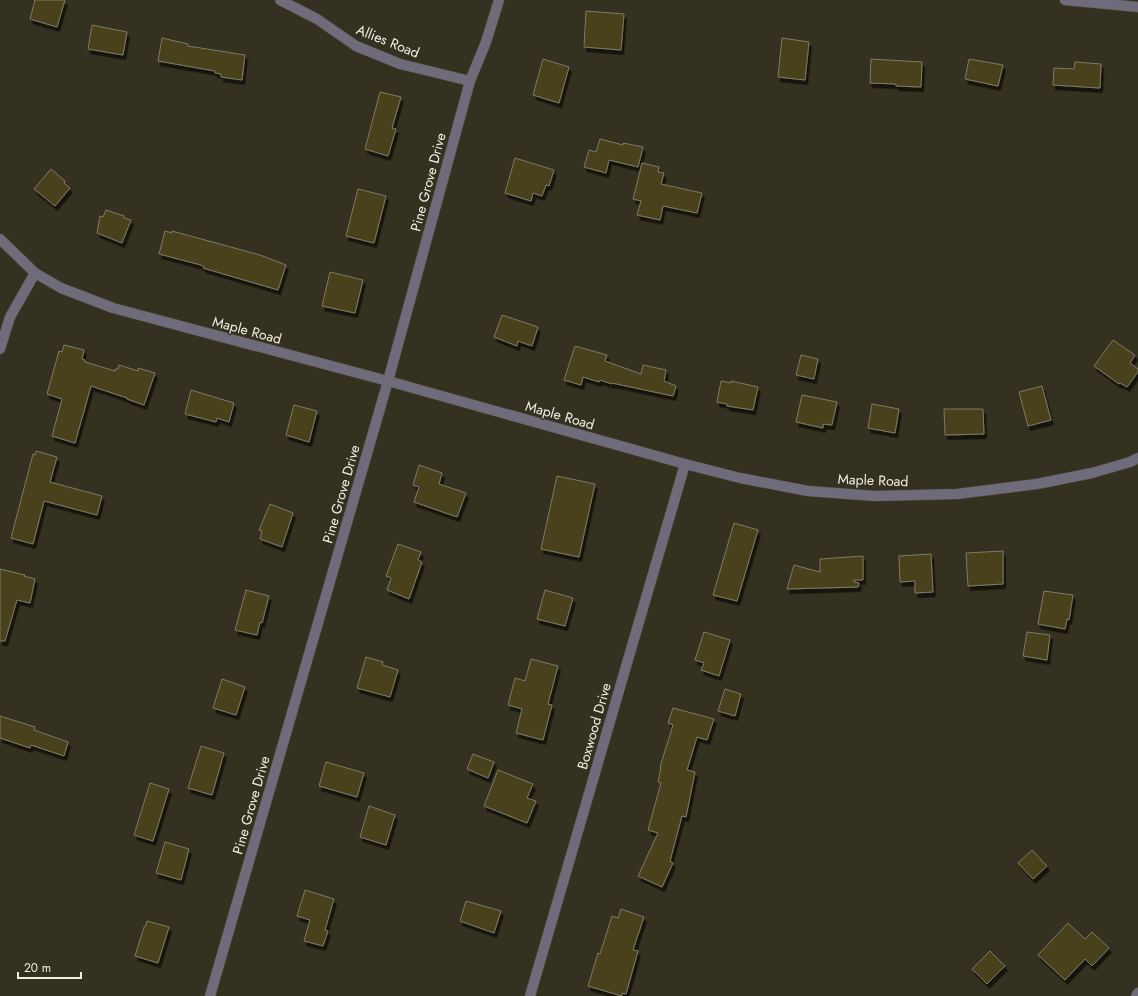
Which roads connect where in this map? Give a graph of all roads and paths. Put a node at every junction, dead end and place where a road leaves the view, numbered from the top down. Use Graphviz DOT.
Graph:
graph roads {
  1 [pos="280,0"];
  2 [pos="499,0"];
  3 [pos="1065,0"];
  4 [pos="1138,7"];
  5 [pos="470,81"];
  6 [pos="0,240"];
  7 [pos="35,273"];
  8 [pos="0,349"];
  9 [pos="388,381"];
  10 [pos="1138,458"];
  11 [pos="685,464"];
  12 [pos="1138,994"];
  13 [pos="210,996"];
  14 [pos="530,996"];
  15 [pos="1136,996"];
  1 -- 5 [label="street, Allies Road"];
  2 -- 5 [label="street, Pine Grove Drive"];
  3 -- 4 [label="street"];
  5 -- 9 [label="street, Pine Grove Drive"];
  6 -- 7 [label="street, Maple Road"];
  7 -- 8 [label="street"];
  7 -- 9 [label="street, Maple Road"];
  9 -- 11 [label="street, Maple Road"];
  9 -- 13 [label="street, Pine Grove Drive"];
  10 -- 11 [label="street, Maple Road"];
  11 -- 14 [label="street, Boxwood Drive"];
  12 -- 15 [label="street"];
}
